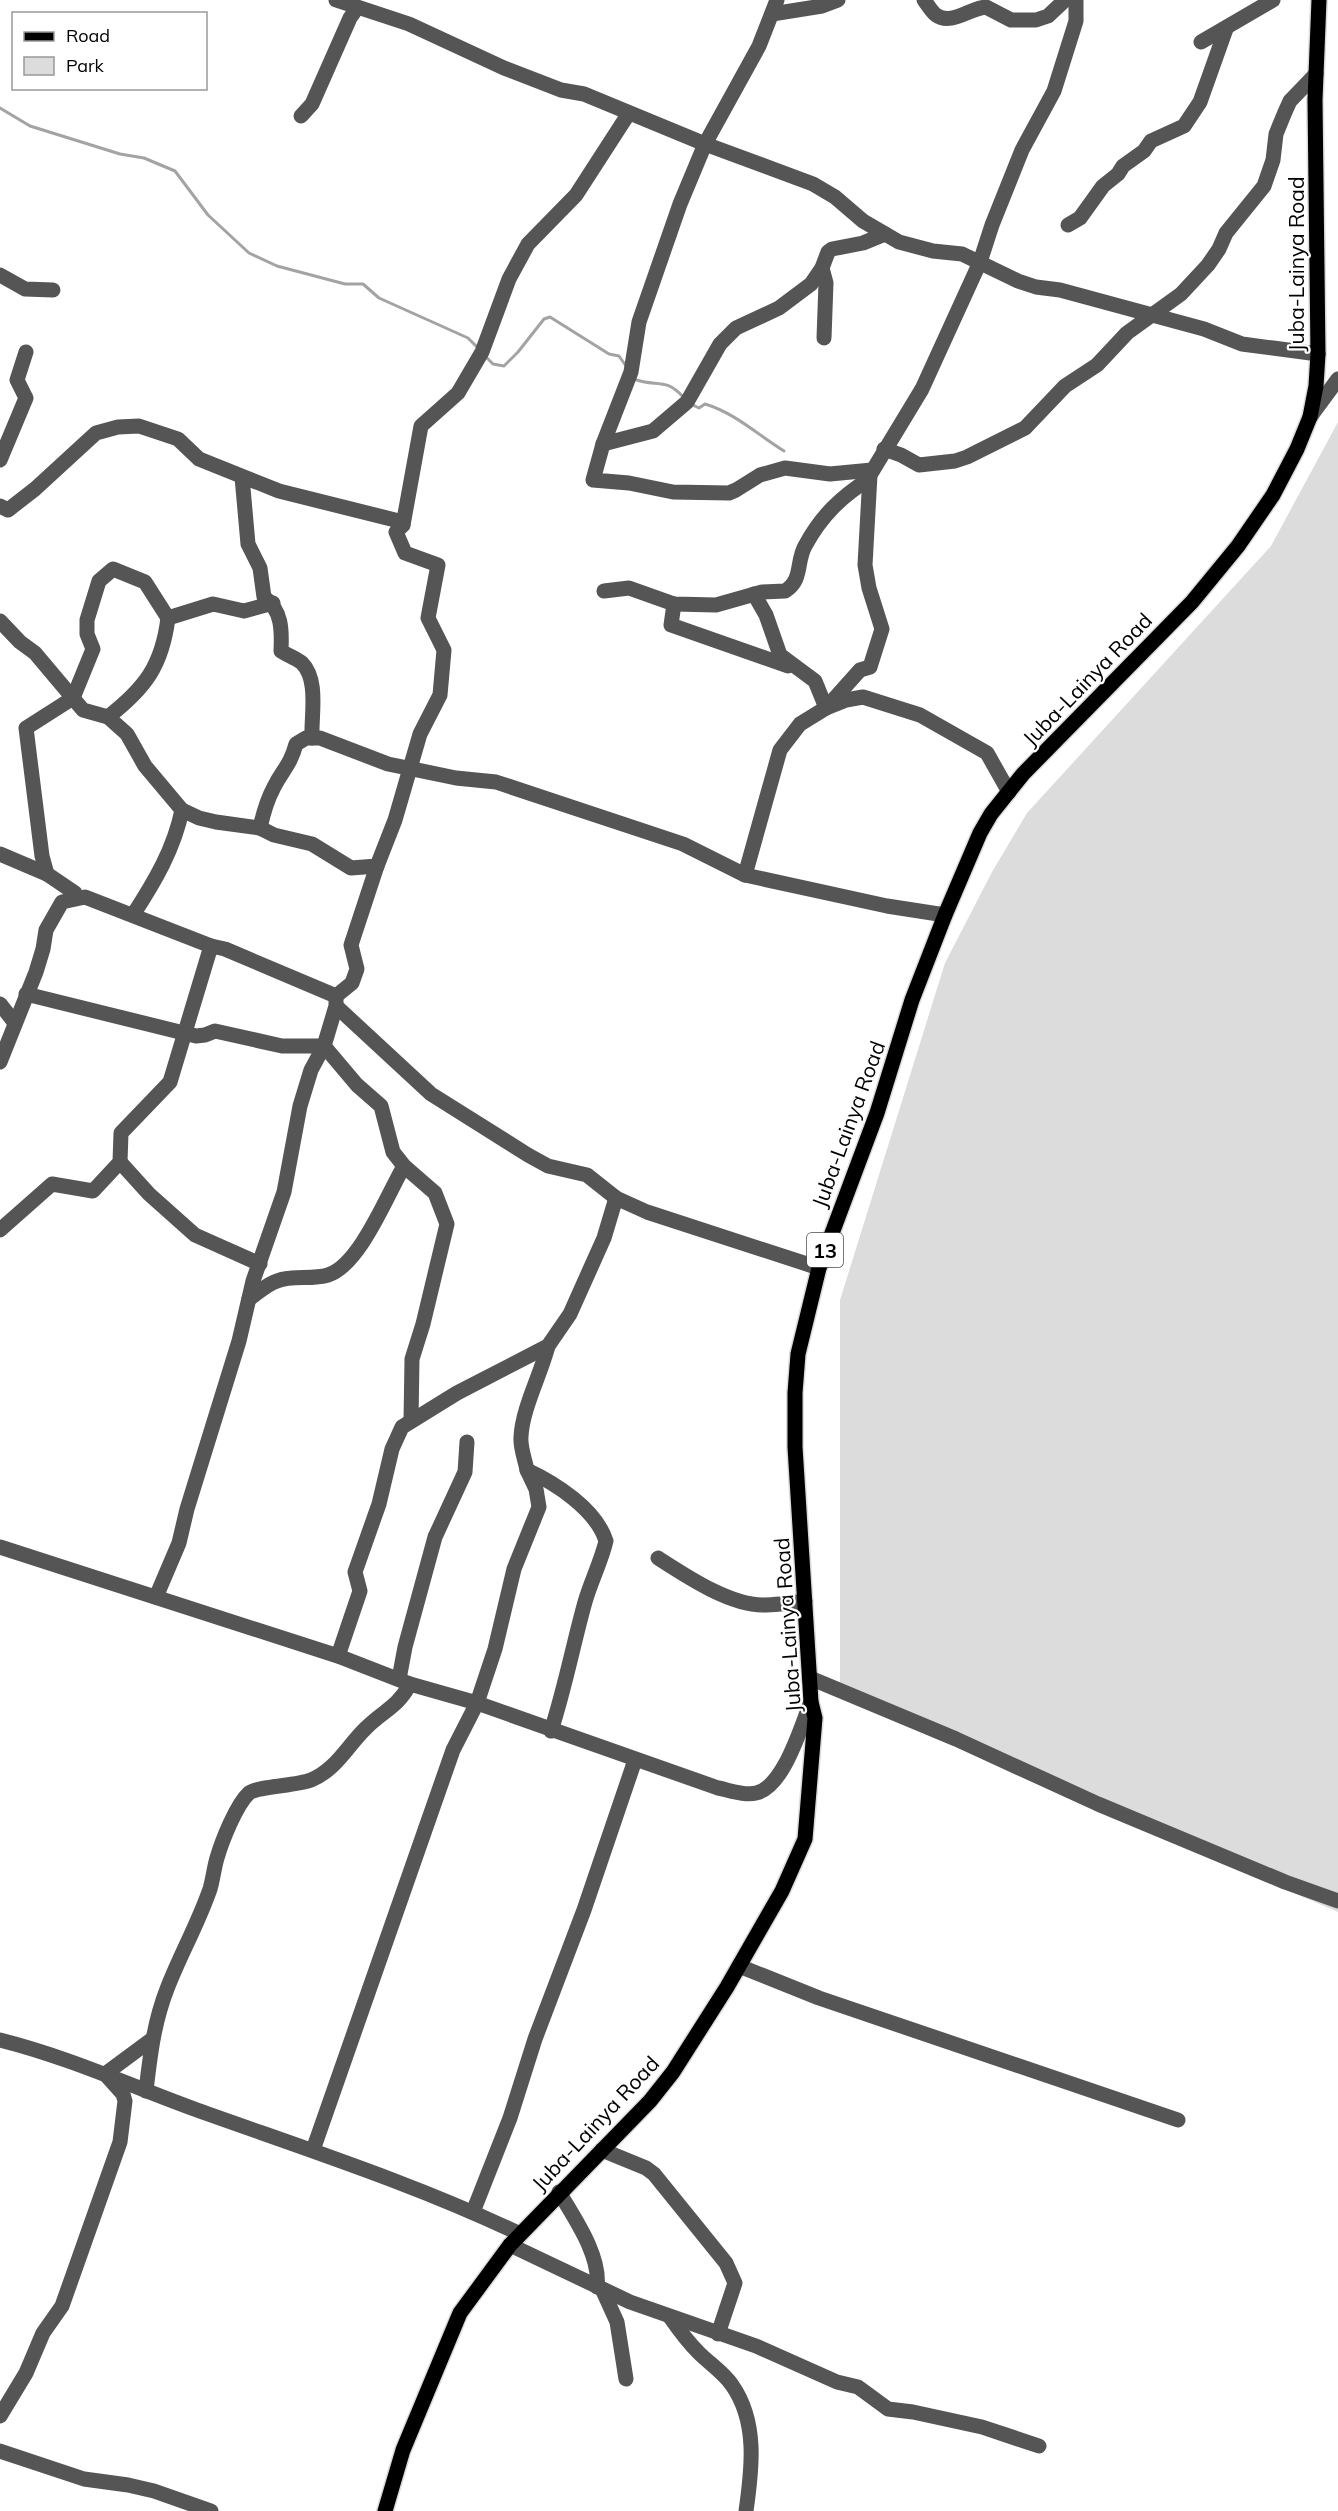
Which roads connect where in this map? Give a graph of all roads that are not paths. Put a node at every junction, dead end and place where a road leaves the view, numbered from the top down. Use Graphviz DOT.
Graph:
graph roads {
  1 [pos="336,0"];
  2 [pos="838,0"];
  3 [pos="924,0"];
  4 [pos="1273,0"];
  5 [pos="1319,0"];
  6 [pos="1075,1"];
  7 [pos="775,7"];
  8 [pos="357,8"];
  9 [pos="1226,29"];
  10 [pos="1201,42"];
  11 [pos="1316,74"];
  12 [pos="629,113"];
  13 [pos="301,116"];
  14 [pos="705,144"];
  15 [pos="1068,225"];
  16 [pos="885,234"];
  17 [pos="981,262"];
  18 [pos="822,268"];
  19 [pos="0,275"];
  20 [pos="53,290"];
  21 [pos="1148,315"];
  22 [pos="824,338"];
  23 [pos="27,352"];
  24 [pos="1318,354"];
  25 [pos="1338,379"];
  26 [pos="1310,417"];
  27 [pos="603,444"];
  28 [pos="884,449"];
  29 [pos="0,460"];
  30 [pos="871,474"];
  31 [pos="242,477"];
  32 [pos="0,506"];
  33 [pos="403,525"];
  34 [pos="604,591"];
  35 [pos="754,594"];
  36 [pos="273,603"];
  37 [pos="674,604"];
  38 [pos="168,618"];
  39 [pos="0,621"];
  40 [pos="15,638"];
  41 [pos="0,641"];
  42 [pos="802,671"];
  43 [pos="73,698"];
  44 [pos="825,708"];
  45 [pos="108,717"];
  46 [pos="312,738"];
  47 [pos="412,768"];
  48 [pos="1009,792"];
  49 [pos="182,810"];
  50 [pos="260,828"];
  51 [pos="0,854"];
  52 [pos="377,867"];
  53 [pos="47,874"];
  54 [pos="745,876"];
  55 [pos="77,897"];
  56 [pos="133,915"];
  57 [pos="945,915"];
  58 [pos="211,946"];
  59 [pos="26,994"];
  60 [pos="337,1001"];
  61 [pos="0,1004"];
  62 [pos="15,1023"];
  63 [pos="184,1033"];
  64 [pos="324,1046"];
  65 [pos="0,1062"];
  66 [pos="120,1162"];
  67 [pos="404,1166"];
  68 [pos="616,1198"];
  69 [pos="0,1230"];
  70 [pos="260,1264"];
  71 [pos="819,1268"];
  72 [pos="249,1299"];
  73 [pos="548,1346"];
  74 [pos="411,1421"];
  75 [pos="467,1442"];
  76 [pos="527,1470"];
  77 [pos="0,1547"];
  78 [pos="658,1558"];
  79 [pos="156,1597"];
  80 [pos="805,1602"];
  81 [pos="338,1656"];
  82 [pos="810,1678"];
  83 [pos="405,1681"];
  84 [pos="811,1702"];
  85 [pos="477,1703"];
  86 [pos="551,1731"];
  87 [pos="635,1760"];
  88 [pos="1338,1901"];
  89 [pos="739,1966"];
  90 [pos="0,2040"];
  91 [pos="151,2040"];
  92 [pos="105,2074"];
  93 [pos="146,2091"];
  94 [pos="1178,2120"];
  95 [pos="313,2150"];
  96 [pos="602,2150"];
  97 [pos="560,2192"];
  98 [pos="473,2212"];
  99 [pos="515,2239"];
  100 [pos="600,2288"];
  101 [pos="670,2317"];
  102 [pos="718,2334"];
  103 [pos="626,2379"];
  104 [pos="0,2416"];
  105 [pos="1039,2446"];
  106 [pos="0,2451"];
  107 [pos="211,2511"];
  108 [pos="385,2511"];
  109 [pos="746,2511"];
  1 -- 8 [label="street"];
  2 -- 7 [label="street"];
  3 -- 6 [label="street"];
  4 -- 9 [label="street"];
  5 -- 11 [label="main road, Juba-Lainya Road / 13"];
  6 -- 17 [label="street"];
  7 -- 14 [label="street"];
  8 -- 12 [label="street"];
  8 -- 13 [label="street"];
  9 -- 10 [label="street"];
  9 -- 15 [label="street"];
  11 -- 21 [label="street"];
  11 -- 24 [label="main road, Juba-Lainya Road / 13"];
  12 -- 14 [label="street"];
  12 -- 33 [label="street"];
  14 -- 16 [label="street"];
  14 -- 27 [label="street"];
  16 -- 17 [label="street"];
  16 -- 18 [label="street"];
  17 -- 21 [label="street"];
  17 -- 28 [label="street"];
  18 -- 22 [label="street"];
  18 -- 27 [label="street"];
  19 -- 20 [label="street"];
  21 -- 24 [label="street"];
  21 -- 28 [label="street"];
  23 -- 29 [label="street"];
  24 -- 26 [label="main road, Juba-Lainya Road / 13"];
  25 -- 26 [label="street"];
  26 -- 48 [label="main road, Juba-Lainya Road / 13"];
  27 -- 30 [label="street"];
  28 -- 30 [label="street"];
  30 -- 35 [label="street"];
  30 -- 44 [label="street"];
  31 -- 32 [label="street"];
  31 -- 33 [label="street"];
  31 -- 36 [label="street"];
  33 -- 47 [label="street"];
  34 -- 37 [label="street"];
  35 -- 37 [label="street"];
  35 -- 42 [label="street"];
  36 -- 38 [label="street"];
  36 -- 46 [label="street"];
  37 -- 42 [label="street"];
  38 -- 43 [label="street"];
  38 -- 45 [label="street"];
  39 -- 40 [label="street"];
  40 -- 41 [label="street"];
  40 -- 43 [label="street"];
  42 -- 44 [label="street"];
  43 -- 45 [label="street"];
  43 -- 53 [label="street"];
  44 -- 48 [label="street"];
  44 -- 54 [label="street"];
  45 -- 49 [label="street"];
  46 -- 47 [label="street"];
  46 -- 50 [label="street"];
  47 -- 52 [label="street"];
  47 -- 54 [label="street"];
  48 -- 57 [label="main road, Juba-Lainya Road / 13"];
  49 -- 50 [label="street"];
  49 -- 56 [label="street"];
  50 -- 52 [label="street"];
  51 -- 53 [label="street"];
  52 -- 60 [label="street"];
  53 -- 55 [label="street"];
  54 -- 57 [label="street"];
  55 -- 56 [label="street"];
  55 -- 59 [label="street"];
  56 -- 58 [label="street"];
  57 -- 71 [label="main road, Juba-Lainya Road / 13"];
  58 -- 60 [label="street"];
  58 -- 63 [label="street"];
  59 -- 62 [label="street"];
  59 -- 63 [label="street"];
  60 -- 64 [label="street"];
  60 -- 68 [label="street"];
  61 -- 62 [label="street"];
  62 -- 65 [label="street"];
  63 -- 64 [label="street"];
  63 -- 66 [label="street"];
  64 -- 67 [label="street"];
  64 -- 70 [label="street"];
  66 -- 69 [label="street"];
  66 -- 70 [label="street"];
  67 -- 72 [label="street"];
  67 -- 74 [label="street"];
  68 -- 71 [label="street"];
  68 -- 73 [label="street"];
  70 -- 72 [label="street"];
  71 -- 80 [label="main road, Juba-Lainya Road / 13"];
  72 -- 79 [label="street"];
  73 -- 74 [label="street"];
  73 -- 76 [label="street"];
  74 -- 81 [label="street"];
  75 -- 83 [label="street"];
  76 -- 85 [label="street"];
  76 -- 86 [label="street"];
  77 -- 79 [label="street"];
  78 -- 80 [label="street"];
  79 -- 81 [label="street"];
  80 -- 82 [label="main road, Juba-Lainya Road / 13"];
  81 -- 83 [label="street"];
  82 -- 84 [label="main road, Juba-Lainya Road / 13"];
  82 -- 88 [label="street"];
  83 -- 85 [label="street"];
  83 -- 91 [label="street"];
  84 -- 87 [label="street"];
  84 -- 89 [label="main road, Juba-Lainya Road / 13"];
  85 -- 86 [label="street"];
  85 -- 95 [label="street"];
  86 -- 87 [label="street"];
  87 -- 98 [label="street"];
  89 -- 94 [label="street"];
  89 -- 96 [label="main road, Juba-Lainya Road / 13"];
  90 -- 92 [label="street"];
  91 -- 92 [label="street"];
  91 -- 93 [label="street"];
  92 -- 93 [label="street"];
  92 -- 104 [label="street"];
  93 -- 95 [label="street"];
  95 -- 98 [label="street"];
  96 -- 97 [label="main road, Juba-Lainya Road / 13"];
  96 -- 102 [label="street"];
  97 -- 99 [label="main road, Juba-Lainya Road / 13"];
  97 -- 100 [label="street"];
  98 -- 99 [label="street"];
  99 -- 100 [label="street"];
  99 -- 108 [label="main road, Juba-Lainya Road / 13"];
  100 -- 101 [label="street"];
  100 -- 103 [label="street"];
  101 -- 102 [label="street"];
  101 -- 109 [label="street"];
  102 -- 105 [label="street"];
  106 -- 107 [label="street"];
}
